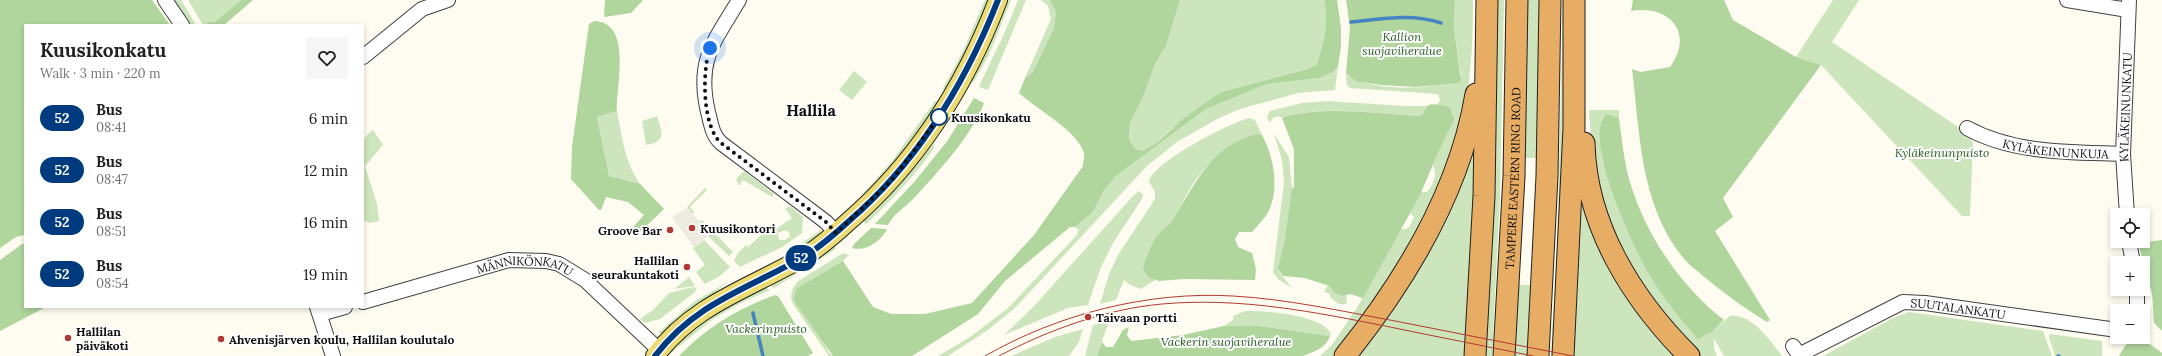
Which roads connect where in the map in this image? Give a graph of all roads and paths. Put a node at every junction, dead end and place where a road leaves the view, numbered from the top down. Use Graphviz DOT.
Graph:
graph roads {
  1 [pos="165,0"];
  2 [pos="448,0"];
  3 [pos="739,0"];
  4 [pos="998,0"];
  5 [pos="1487,0"];
  6 [pos="1517,0"];
  7 [pos="1550,0"];
  8 [pos="1574,0"];
  9 [pos="2069,0"];
  10 [pos="2129,5"];
  11 [pos="181,24"];
  12 [pos="1487,37"];
  13 [pos="364,56"];
  14 [pos="1575,60"];
  15 [pos="1967,128"];
  16 [pos="2123,154"];
  17 [pos="2127,208"];
  18 [pos="836,233"];
  19 [pos="364,302"];
  20 [pos="338,308"];
  21 [pos="318,311"];
  22 [pos="2110,329"];
  23 [pos="1793,346"];
  24 [pos="657,353"];
  25 [pos="333,356"];
  26 [pos="1345,356"];
  27 [pos="1475,356"];
  28 [pos="1504,356"];
  29 [pos="1538,356"];
  30 [pos="1563,356"];
  31 [pos="1689,356"];
  1 -- 11 [label="street"];
  2 -- 13 [label="street"];
  3 -- 18 [label="street"];
  4 -- 18 [label="main road"];
  5 -- 12 [label="highway"];
  6 -- 28 [label="highway, TAMPERE EASTERN RING ROAD"];
  7 -- 29 [label="highway"];
  8 -- 14 [label="highway"];
  9 -- 10 [label="street"];
  10 -- 16 [label="street, KYLÄKEINUNKATU"];
  12 -- 26 [label="highway"];
  12 -- 27 [label="highway"];
  14 -- 30 [label="highway"];
  14 -- 31 [label="highway"];
  15 -- 16 [label="street, KYLÄKEINUNKUJA"];
  16 -- 17 [label="street, KYLÄKEINUNKATU"];
  18 -- 24 [label="main road"];
  19 -- 24 [label="street, MÄNNIKÖNKATU"];
  20 -- 21 [label="street"];
  21 -- 25 [label="street"];
  22 -- 23 [label="street, SUUTALANKATU"];
}
